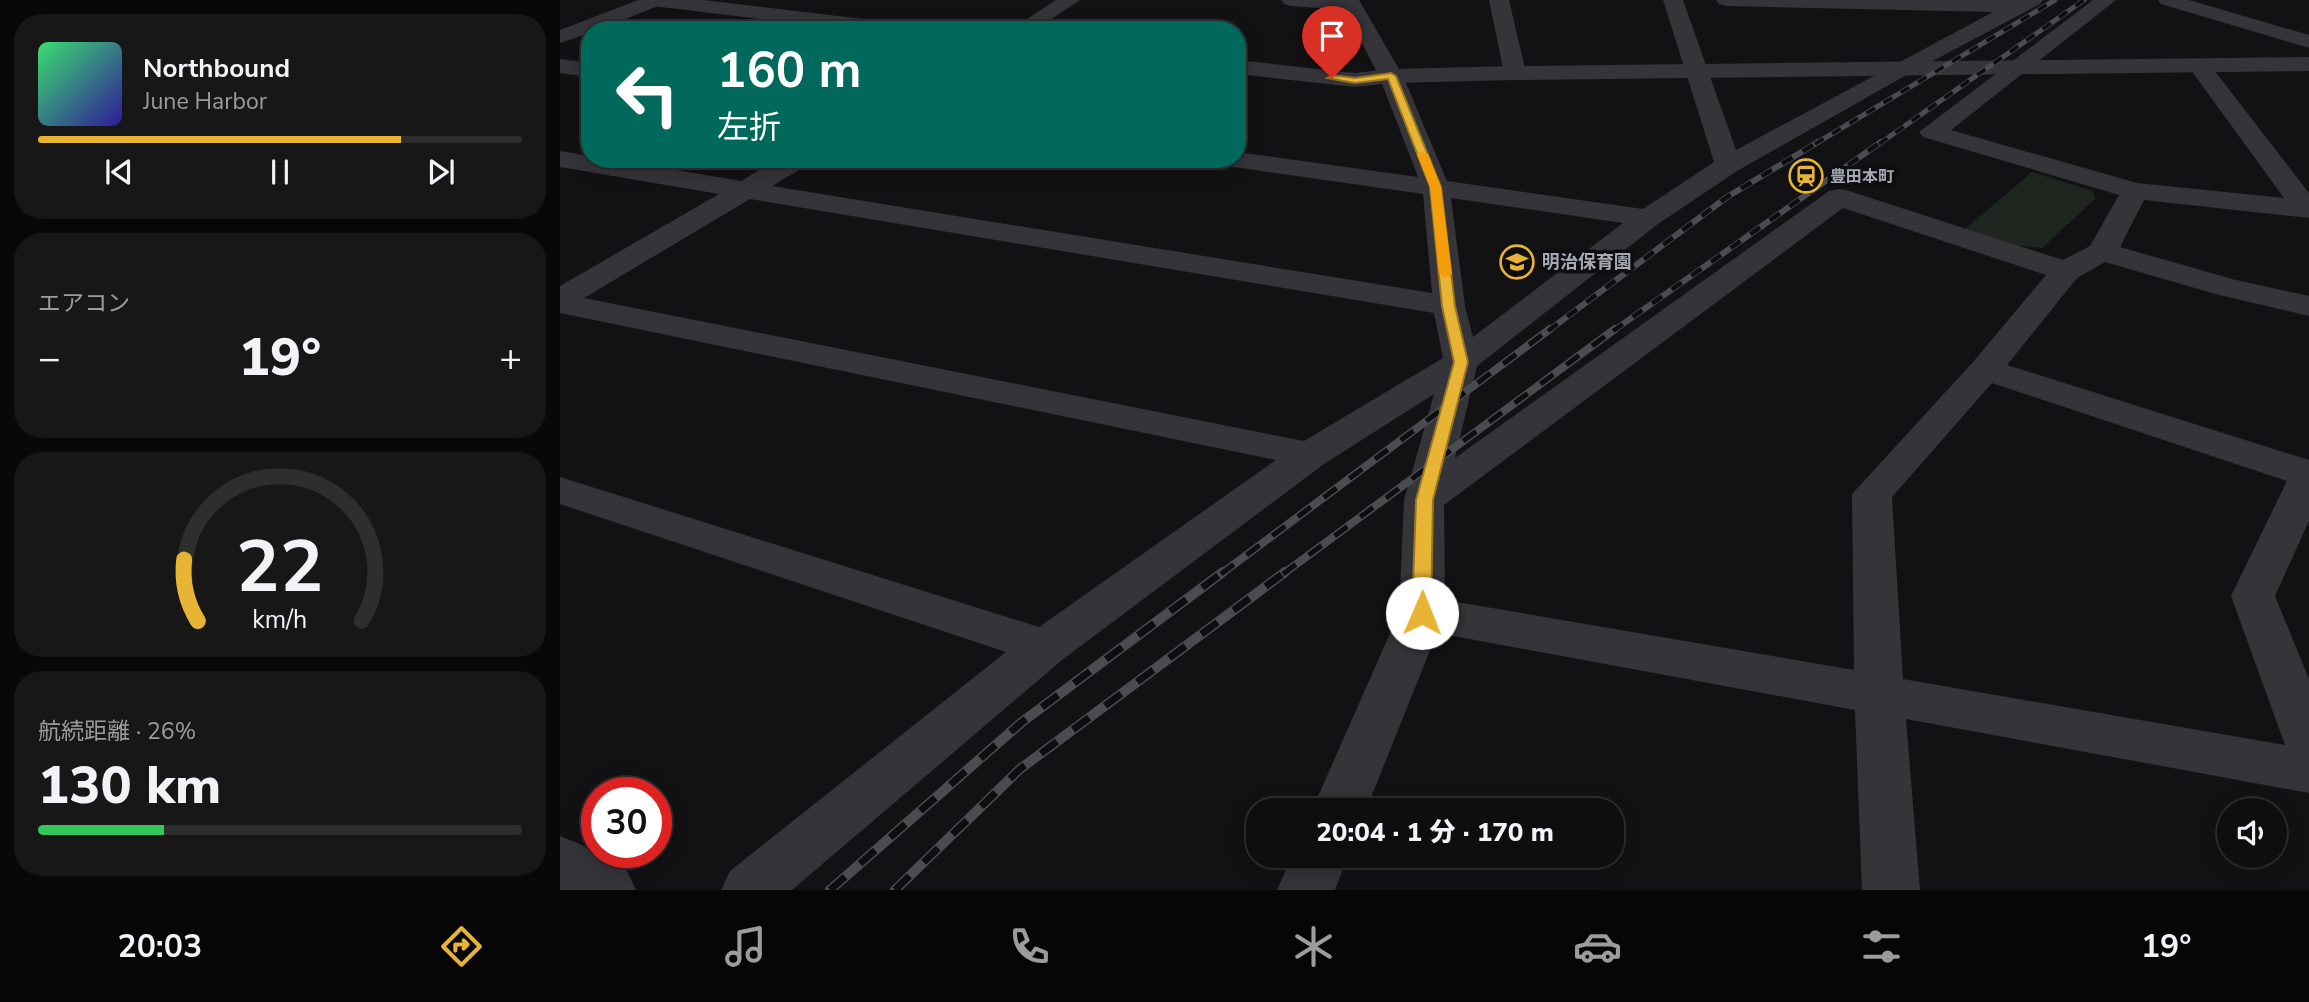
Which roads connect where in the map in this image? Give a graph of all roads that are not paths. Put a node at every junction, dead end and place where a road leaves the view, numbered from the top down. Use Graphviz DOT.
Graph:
graph roads {
  1 [pos="655,0"];
  2 [pos="1070,0"];
  3 [pos="1291,0"];
  4 [pos="1499,0"];
  5 [pos="1673,0"];
  6 [pos="1726,0"];
  7 [pos="2106,0"];
  8 [pos="2168,0"];
  9 [pos="1350,3"];
  10 [pos="2040,8"];
  11 [pos="2081,18"];
  12 [pos="601,21"];
  13 [pos="831,21"];
  14 [pos="1035,21"];
  15 [pos="581,29"];
  16 [pos="560,37"];
  17 [pos="2309,42"];
  18 [pos="2309,64"];
  19 [pos="560,65"];
  20 [pos="2019,66"];
  21 [pos="2199,66"];
  22 [pos="581,68"];
  23 [pos="1246,68"];
  24 [pos="1902,68"];
  25 [pos="1695,71"];
  26 [pos="1515,73"];
  27 [pos="1391,76"];
  28 [pos="560,159"];
  29 [pos="1246,161"];
  30 [pos="581,162"];
  31 [pos="1728,165"];
  32 [pos="614,168"];
  33 [pos="783,168"];
  34 [pos="1436,187"];
  35 [pos="746,190"];
  36 [pos="2135,191"];
  37 [pos="2308,209"];
  38 [pos="1648,218"];
  39 [pos="2102,252"];
  40 [pos="2066,271"];
  41 [pos="560,301"];
  42 [pos="1449,306"];
  43 [pos="2309,306"];
  44 [pos="1461,362"];
  45 [pos="1985,369"];
  46 [pos="1310,455"];
  47 [pos="2309,476"];
  48 [pos="560,490"];
  49 [pos="1424,500"];
  50 [pos="1422,613"];
  51 [pos="1045,647"];
  52 [pos="1879,693"];
  53 [pos="2309,741"];
  54 [pos="2309,771"];
  55 [pos="1344,798"];
  56 [pos="560,862"];
  57 [pos="1315,868"];
  58 [pos="607,890"];
  59 [pos="750,890"];
  60 [pos="1306,890"];
  61 [pos="1891,890"];
  1 -- 12 [label="street"];
  1 -- 13 [label="street"];
  2 -- 14 [label="street"];
  3 -- 9 [label="street"];
  4 -- 26 [label="street"];
  5 -- 25 [label="street"];
  6 -- 10 [label="street"];
  7 -- 11 [label="street"];
  8 -- 17 [label="street"];
  9 -- 27 [label="street"];
  10 -- 11 [label="street"];
  10 -- 24 [label="street"];
  11 -- 20 [label="street"];
  15 -- 16 [label="street"];
  18 -- 21 [label="street"];
  19 -- 22 [label="street"];
  20 -- 21 [label="street"];
  20 -- 24 [label="street"];
  20 -- 36 [label="street"];
  21 -- 37 [label="street"];
  23 -- 27 [label="street"];
  24 -- 25 [label="street"];
  24 -- 31 [label="street"];
  25 -- 26 [label="street"];
  25 -- 31 [label="street"];
  26 -- 27 [label="street"];
  27 -- 34 [label="street"];
  28 -- 30 [label="street"];
  29 -- 34 [label="street"];
  31 -- 38 [label="street"];
  32 -- 35 [label="street"];
  33 -- 35 [label="street"];
  34 -- 38 [label="street"];
  34 -- 42 [label="street"];
  35 -- 41 [label="street"];
  35 -- 42 [label="street"];
  36 -- 37 [label="street"];
  36 -- 39 [label="street"];
  38 -- 44 [label="street"];
  39 -- 40 [label="street"];
  39 -- 43 [label="street"];
  40 -- 45 [label="street"];
  40 -- 49 [label="street"];
  41 -- 46 [label="street"];
  42 -- 44 [label="street"];
  44 -- 46 [label="street"];
  44 -- 49 [label="street"];
  45 -- 47 [label="street"];
  45 -- 52 [label="street"];
  46 -- 51 [label="street"];
  47 -- 53 [label="street"];
  48 -- 51 [label="street"];
  49 -- 50 [label="street"];
  50 -- 52 [label="street"];
  50 -- 55 [label="street"];
  51 -- 59 [label="street"];
  52 -- 54 [label="street"];
  52 -- 61 [label="street"];
  56 -- 58 [label="street"];
  57 -- 60 [label="street"];
}
